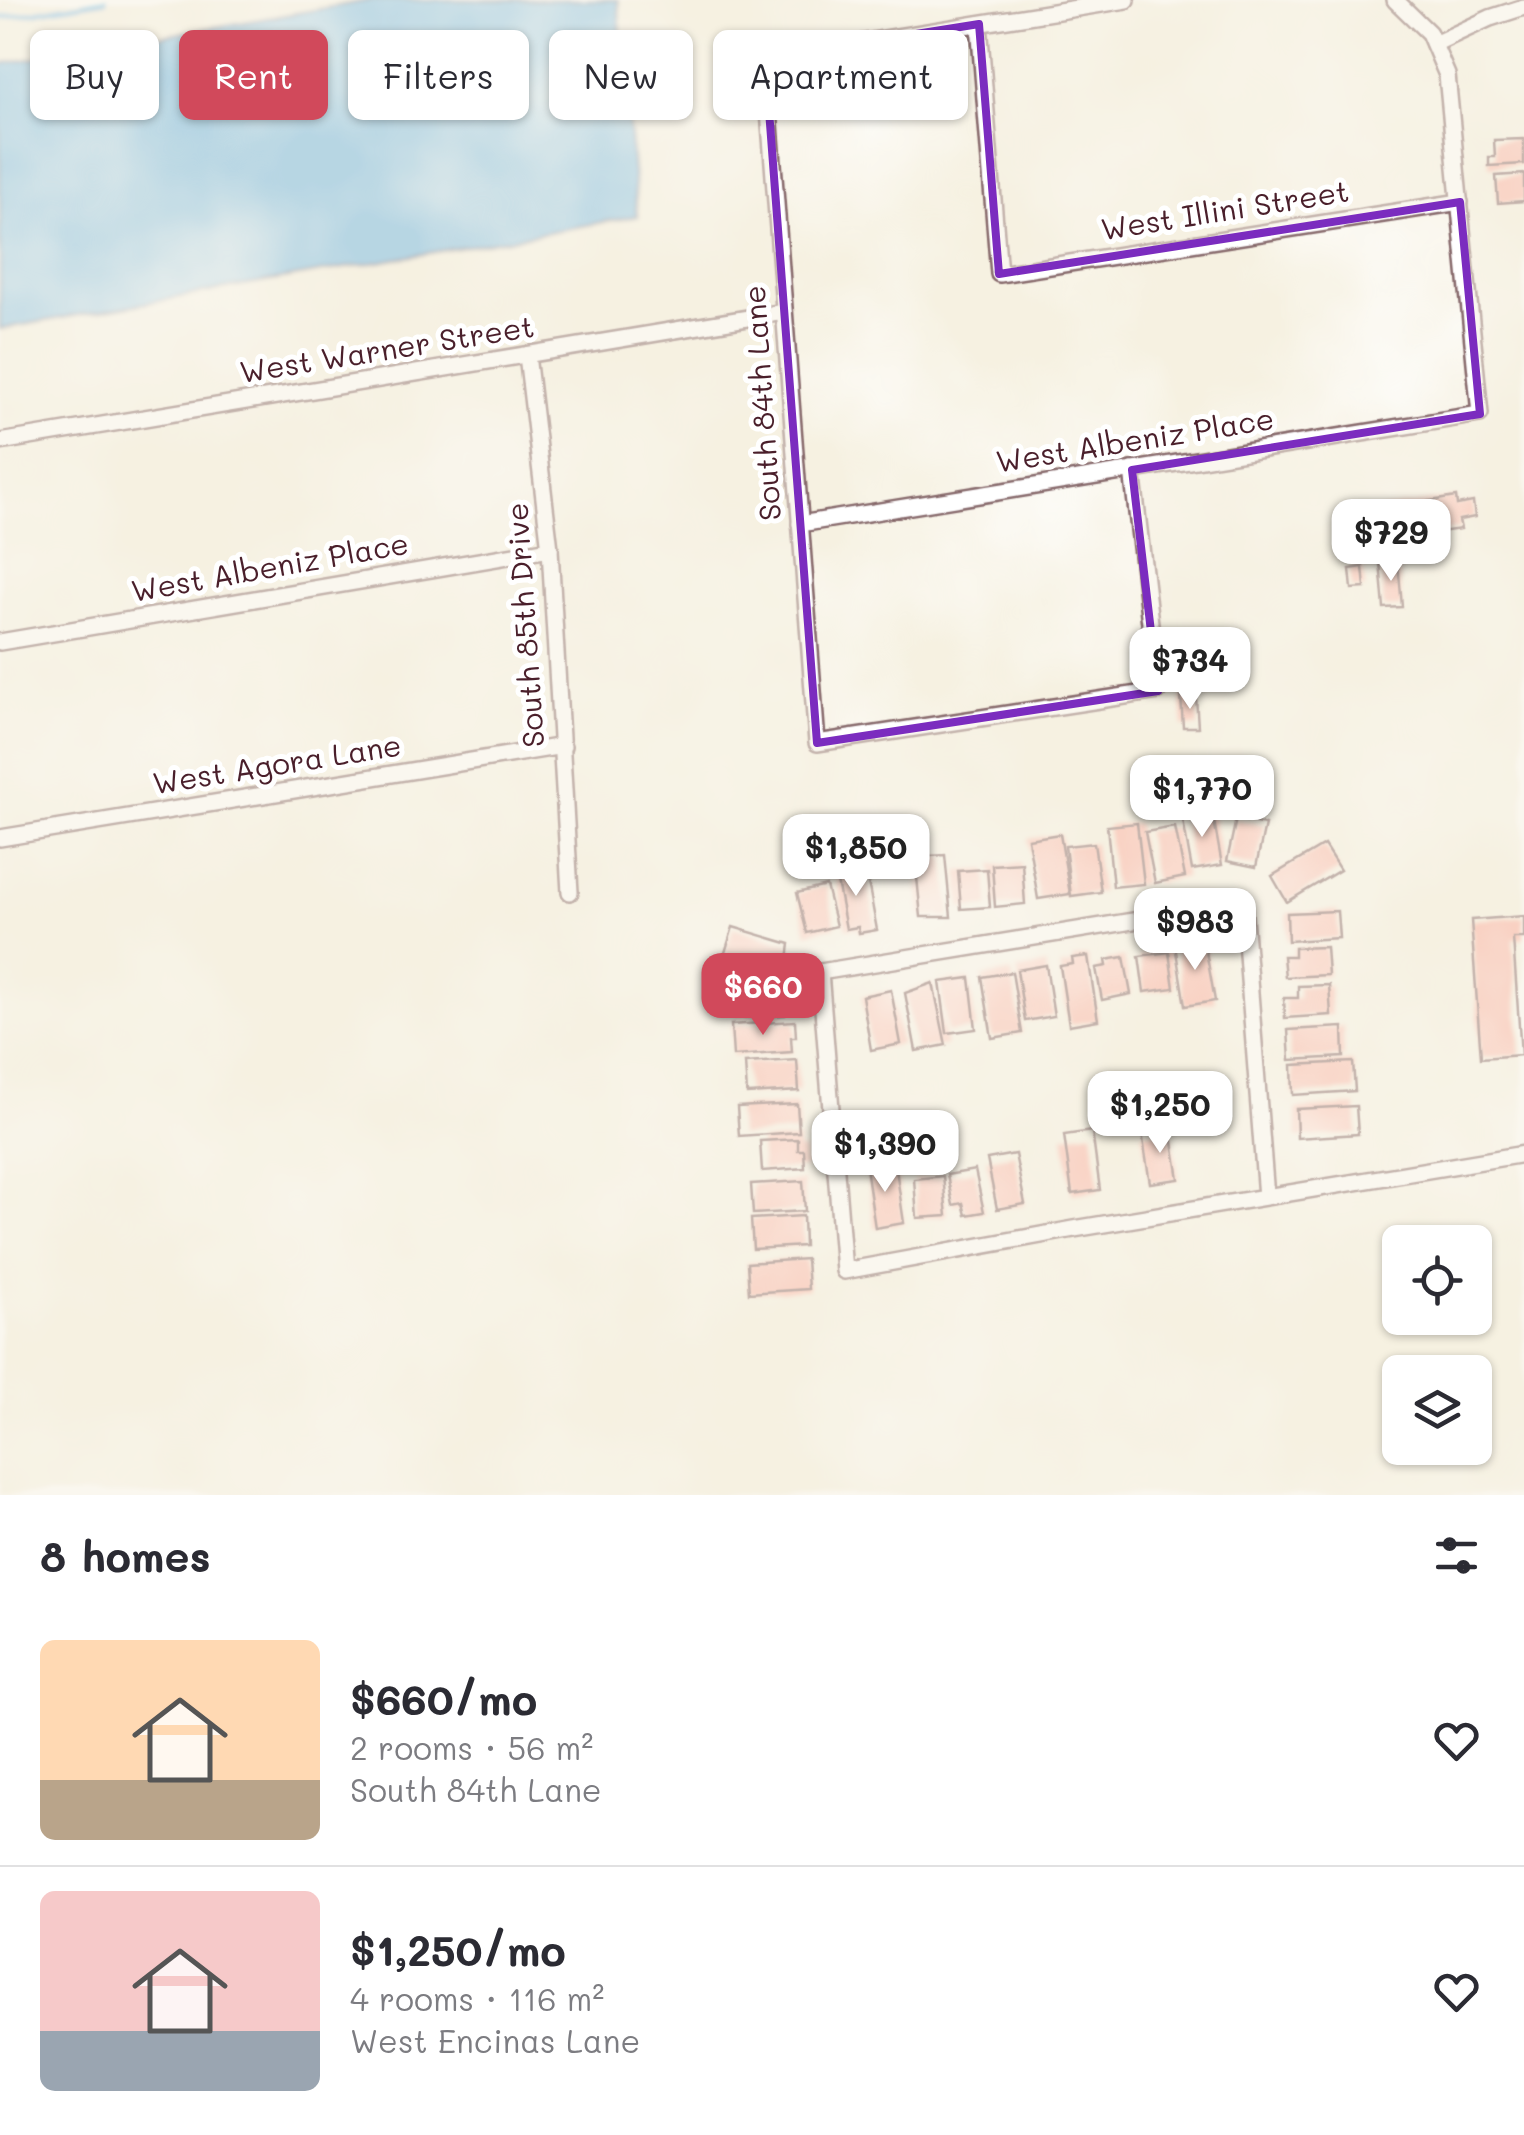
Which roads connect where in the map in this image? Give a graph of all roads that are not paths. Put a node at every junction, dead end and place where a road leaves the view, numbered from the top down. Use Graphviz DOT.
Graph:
graph roads {
  1 [pos="1127,0"];
  2 [pos="1394,0"];
  3 [pos="1524,7"];
  4 [pos="979,24"];
  5 [pos="1434,44"];
  6 [pos="1460,202"];
  7 [pos="784,312"];
  8 [pos="528,355"];
  9 [pos="0,442"];
  10 [pos="1132,470"];
  11 [pos="800,524"];
  12 [pos="550,549"];
  13 [pos="0,642"];
  14 [pos="563,746"];
  15 [pos="0,838"];
  16 [pos="570,892"];
  17 [pos="1524,1154"];
  18 [pos="1266,1197"];
  1 -- 4 [label="street"];
  2 -- 5 [label="street"];
  3 -- 5 [label="street"];
  4 -- 6 [label="street, West Illini Street"];
  4 -- 7 [label="street, South 84th Lane"];
  5 -- 6 [label="street"];
  6 -- 10 [label="street, West Albeniz Place"];
  7 -- 8 [label="street, West Warner Street"];
  7 -- 11 [label="street, South 84th Lane"];
  8 -- 9 [label="street, West Warner Street"];
  8 -- 12 [label="street, South 85th Drive"];
  10 -- 11 [label="street, West Albeniz Place"];
  10 -- 11 [label="street, South 84th Lane"];
  12 -- 13 [label="street, West Albeniz Place"];
  12 -- 14 [label="street, South 85th Drive"];
  14 -- 15 [label="street, West Agora Lane"];
  14 -- 16 [label="street, South 85th Drive"];
  17 -- 18 [label="street"];
  18 -- 18 [label="street"];
}
